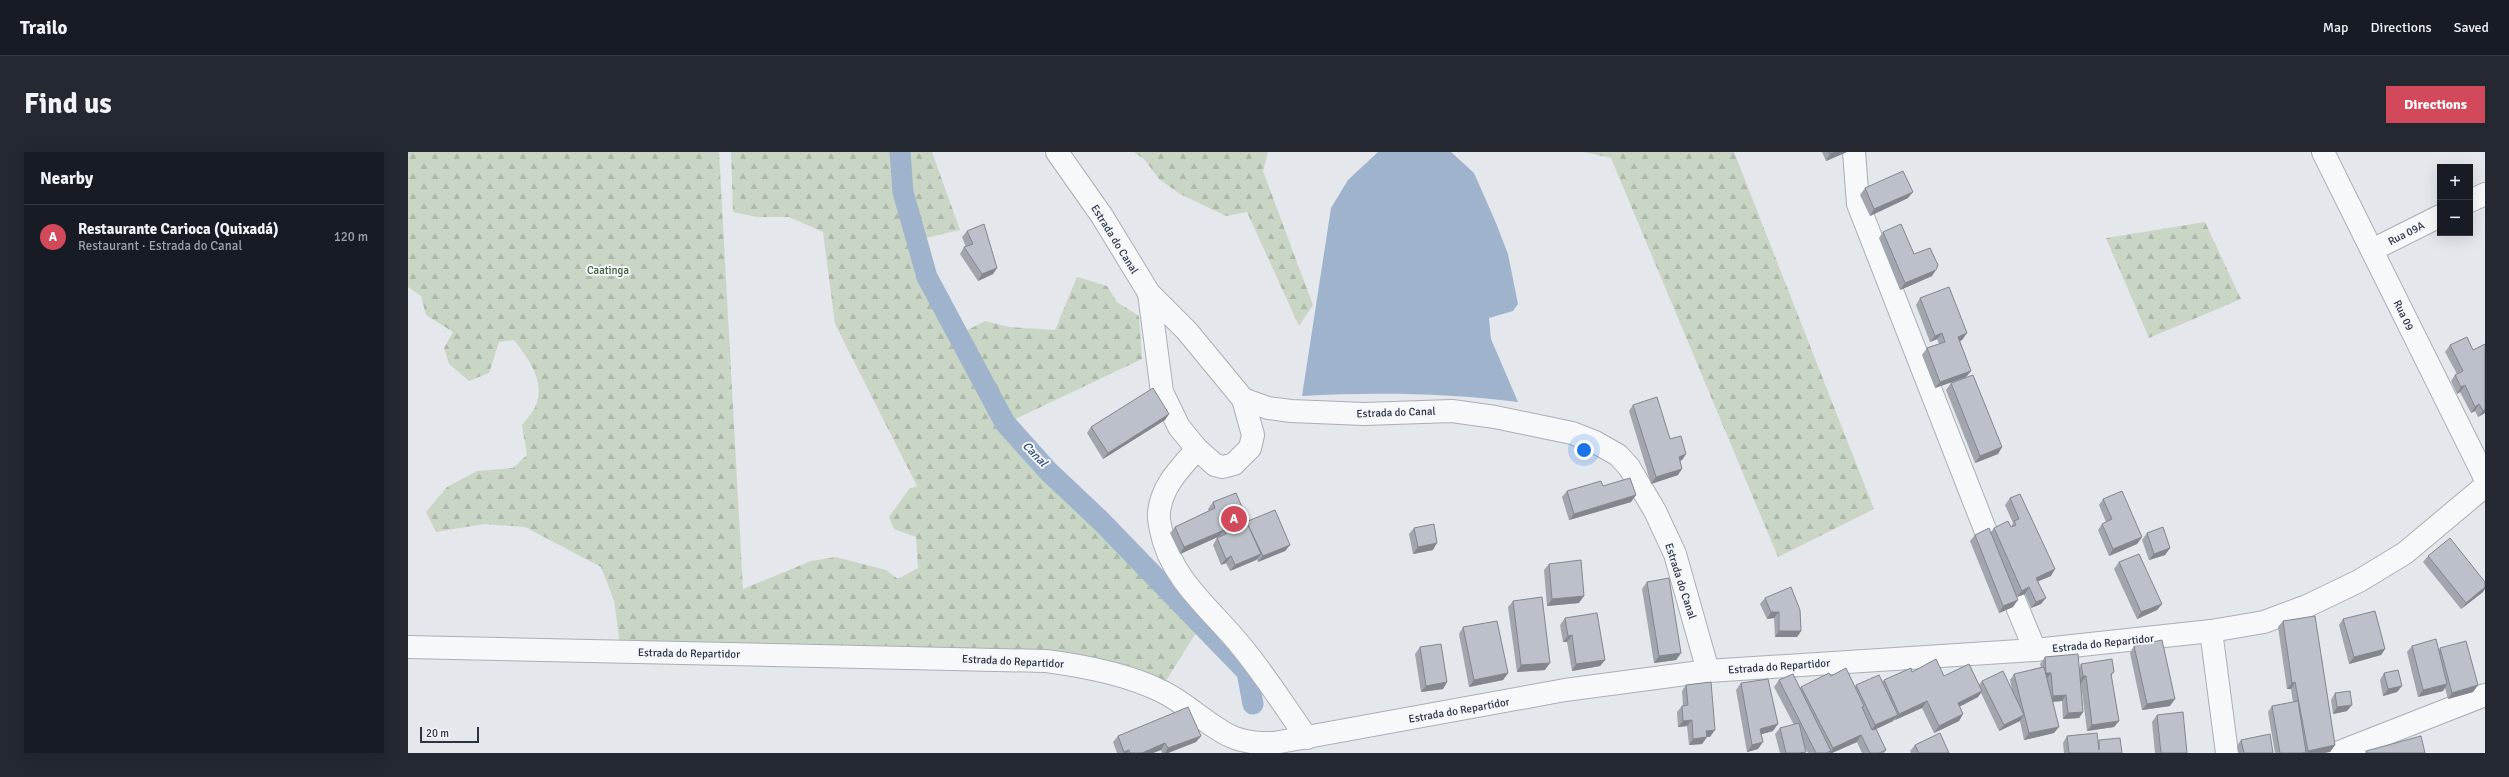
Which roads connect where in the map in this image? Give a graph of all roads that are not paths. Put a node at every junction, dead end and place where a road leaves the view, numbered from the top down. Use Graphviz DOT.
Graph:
graph roads {
  1 [pos="1057,152"];
  2 [pos="1854,152"];
  3 [pos="2323,152"];
  4 [pos="2485,194"];
  5 [pos="2472,200"];
  6 [pos="2437,218"];
  7 [pos="2372,250"];
  8 [pos="1149,292"];
  9 [pos="1243,399"];
  10 [pos="1198,449"];
  11 [pos="2485,478"];
  12 [pos="2485,486"];
  13 [pos="2211,630"];
  14 [pos="408,647"];
  15 [pos="2036,650"];
  16 [pos="1708,671"];
  17 [pos="2485,695"];
  18 [pos="1306,738"];
  19 [pos="2227,753"];
  20 [pos="2337,753"];
  1 -- 8 [label="street, Estrada do Canal"];
  2 -- 15 [label="street"];
  3 -- 7 [label="street, Rua 09"];
  4 -- 5 [label="street"];
  6 -- 7 [label="street, Rua 09A"];
  7 -- 11 [label="street, Rua 09"];
  8 -- 9 [label="street, Estrada do Canal"];
  8 -- 10 [label="street"];
  9 -- 10 [label="street"];
  9 -- 16 [label="street, Estrada do Canal"];
  10 -- 18 [label="street"];
  12 -- 13 [label="street, Estrada do Repartidor"];
  13 -- 15 [label="street, Estrada do Repartidor"];
  13 -- 19 [label="street"];
  14 -- 18 [label="street, Estrada do Repartidor"];
  15 -- 16 [label="street, Estrada do Repartidor"];
  16 -- 18 [label="street, Estrada do Repartidor"];
  17 -- 20 [label="street"];
}
